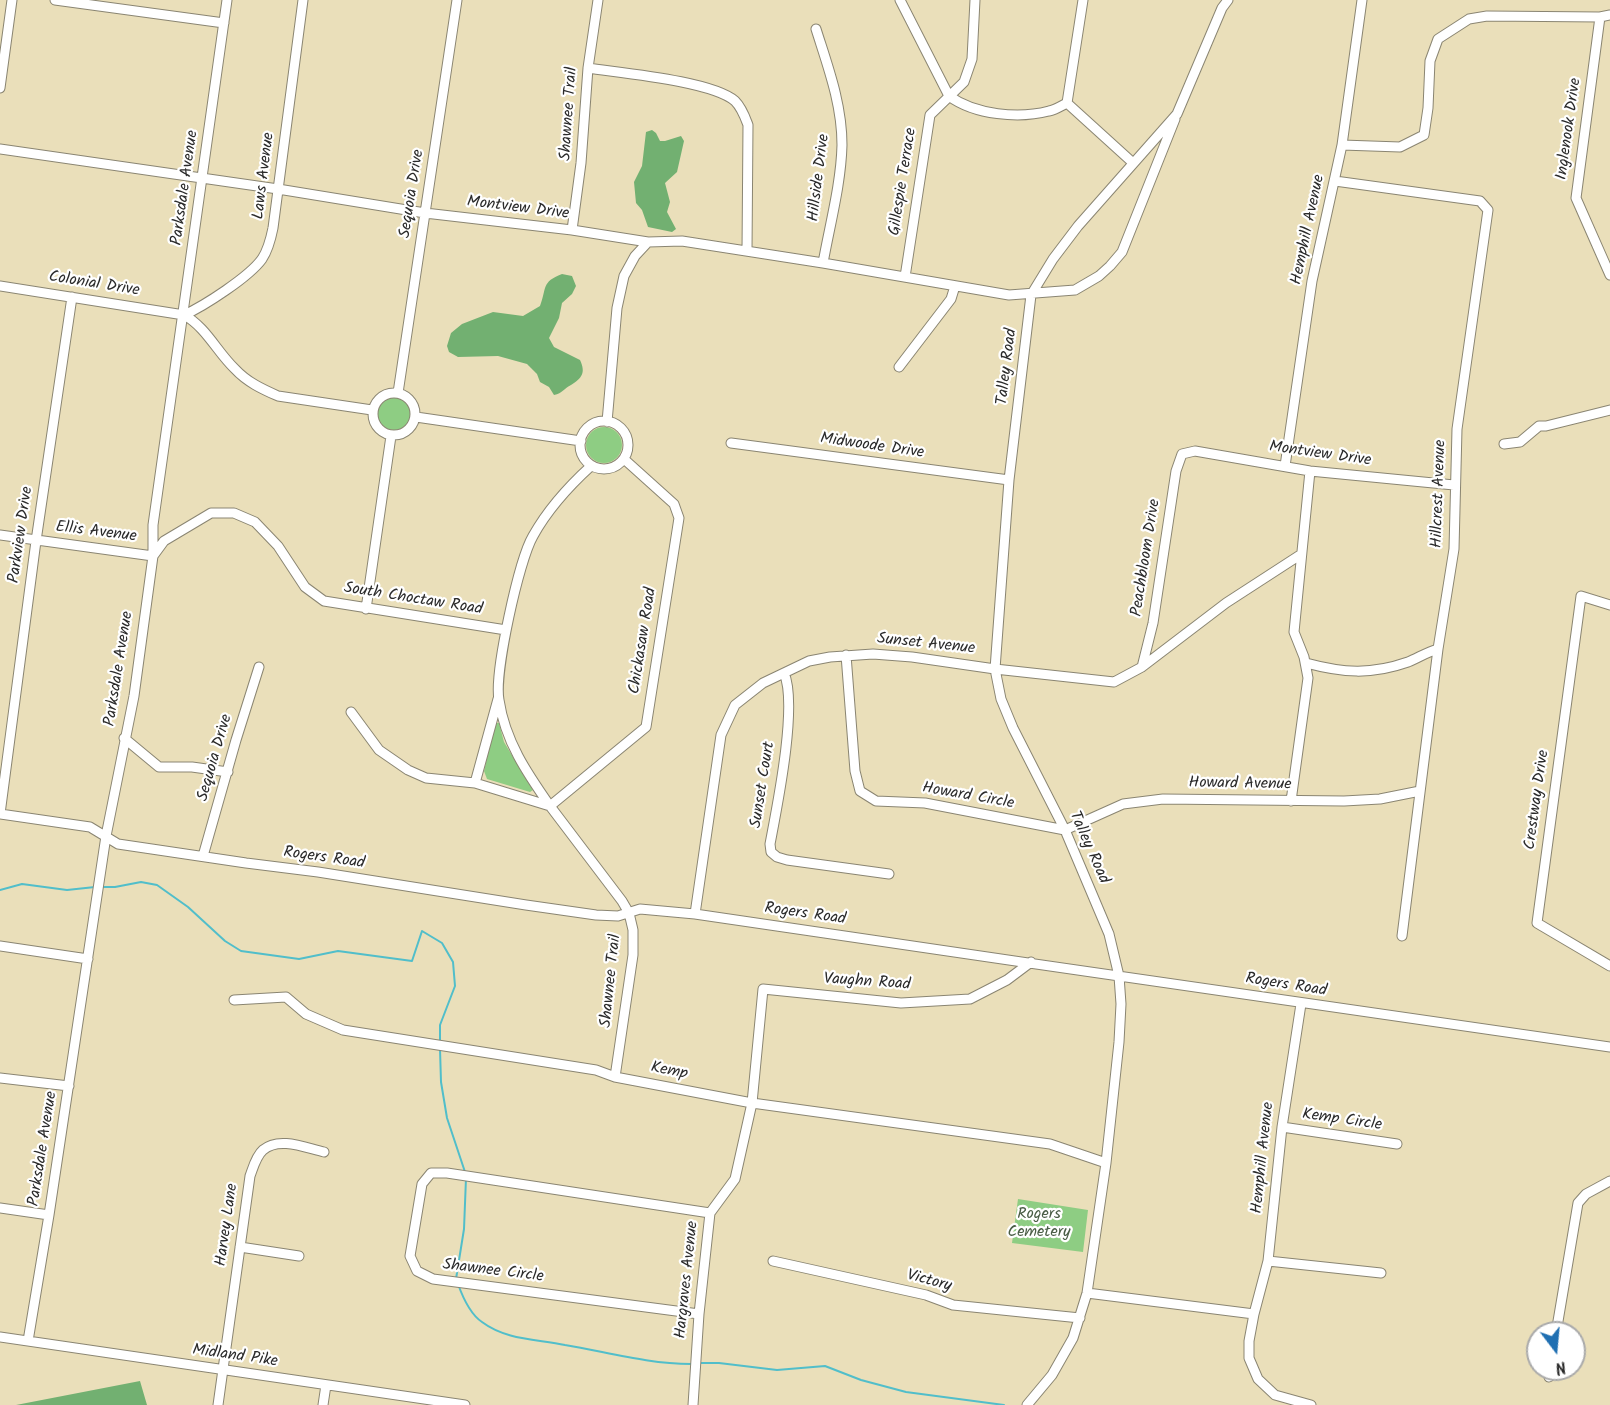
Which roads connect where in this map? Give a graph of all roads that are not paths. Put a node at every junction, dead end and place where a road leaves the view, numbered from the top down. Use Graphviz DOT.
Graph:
graph roads {
  1 [pos="12,0"];
  2 [pos="55,0"];
  3 [pos="227,0"];
  4 [pos="303,0"];
  5 [pos="457,0"];
  6 [pos="598,0"];
  7 [pos="900,0"];
  8 [pos="975,0"];
  9 [pos="1083,0"];
  10 [pos="1228,0"];
  11 [pos="1362,0"];
  12 [pos="1605,16"];
  13 [pos="224,23"];
  14 [pos="816,29"];
  15 [pos="588,68"];
  16 [pos="0,88"];
  17 [pos="949,96"];
  18 [pos="1066,103"];
  19 [pos="1177,114"];
  20 [pos="1342,145"];
  21 [pos="0,149"];
  22 [pos="1132,162"];
  23 [pos="202,178"];
  24 [pos="1335,180"];
  25 [pos="278,189"];
  26 [pos="425,213"];
  27 [pos="572,230"];
  28 [pos="648,242"];
  29 [pos="747,251"];
  30 [pos="823,263"];
  31 [pos="1610,275"];
  32 [pos="905,277"];
  33 [pos="0,286"];
  34 [pos="955,286"];
  35 [pos="1031,295"];
  36 [pos="72,297"];
  37 [pos="184,315"];
  38 [pos="899,367"];
  39 [pos="398,393"];
  40 [pos="372,410"];
  41 [pos="1610,410"];
  42 [pos="416,417"];
  43 [pos="607,422"];
  44 [pos="391,436"];
  45 [pos="581,441"];
  46 [pos="731,443"];
  47 [pos="1503,444"];
  48 [pos="1182,454"];
  49 [pos="624,459"];
  50 [pos="591,466"];
  51 [pos="1285,466"];
  52 [pos="1310,471"];
  53 [pos="1009,480"];
  54 [pos="1454,485"];
  55 [pos="0,535"];
  56 [pos="36,541"];
  57 [pos="1300,555"];
  58 [pos="153,556"];
  59 [pos="1610,605"];
  60 [pos="366,609"];
  61 [pos="506,630"];
  62 [pos="1438,649"];
  63 [pos="846,655"];
  64 [pos="1306,663"];
  65 [pos="1142,666"];
  66 [pos="259,667"];
  67 [pos="995,669"];
  68 [pos="784,673"];
  69 [pos="498,698"];
  70 [pos="351,712"];
  71 [pos="124,738"];
  72 [pos="228,772"];
  73 [pos="476,783"];
  74 [pos="1420,791"];
  75 [pos="1291,801"];
  76 [pos="550,806"];
  77 [pos="0,814"];
  78 [pos="1065,830"];
  79 [pos="106,836"];
  80 [pos="203,856"];
  81 [pos="889,874"];
  82 [pos="629,913"];
  83 [pos="694,914"];
  84 [pos="1402,936"];
  85 [pos="0,946"];
  86 [pos="88,959"];
  87 [pos="1031,962"];
  88 [pos="1610,966"];
  89 [pos="1119,976"];
  90 [pos="763,989"];
  91 [pos="234,1000"];
  92 [pos="1301,1004"];
  93 [pos="1610,1047"];
  94 [pos="615,1077"];
  95 [pos="0,1078"];
  96 [pos="69,1086"];
  97 [pos="752,1103"];
  98 [pos="1282,1127"];
  99 [pos="1397,1144"];
  100 [pos="324,1152"];
  101 [pos="1106,1163"];
  102 [pos="1610,1181"];
  103 [pos="0,1208"];
  104 [pos="710,1213"];
  105 [pos="49,1215"];
  106 [pos="240,1247"];
  107 [pos="299,1256"];
  108 [pos="773,1261"];
  109 [pos="1268,1261"];
  110 [pos="1381,1273"];
  111 [pos="1087,1293"];
  112 [pos="699,1314"];
  113 [pos="1254,1314"];
  114 [pos="1080,1318"];
  115 [pos="1558,1321"];
  116 [pos="0,1336"];
  117 [pos="28,1341"];
  118 [pos="223,1370"];
  119 [pos="326,1385"];
  120 [pos="218,1405"];
  121 [pos="323,1405"];
  122 [pos="465,1405"];
  123 [pos="693,1405"];
  124 [pos="1027,1405"];
  125 [pos="1311,1405"];
  1 -- 16 [label="street"];
  2 -- 13 [label="street"];
  3 -- 13 [label="street, Parksdale Avenue"];
  4 -- 25 [label="street, Laws Avenue"];
  5 -- 26 [label="street, Sequoia Drive"];
  6 -- 15 [label="street, Shawnee Trail"];
  7 -- 17 [label="street"];
  8 -- 17 [label="street, Gillespie Terrace"];
  9 -- 18 [label="street"];
  10 -- 19 [label="street, Talley Road"];
  11 -- 20 [label="street, Hemphill Avenue"];
  12 -- 20 [label="street"];
  12 -- 31 [label="street, Inglenook Drive"];
  13 -- 23 [label="street, Parksdale Avenue"];
  14 -- 30 [label="street, Hillside Drive"];
  15 -- 27 [label="street, Shawnee Trail"];
  15 -- 29 [label="street"];
  17 -- 18 [label="street"];
  17 -- 32 [label="street, Gillespie Terrace"];
  18 -- 22 [label="street"];
  19 -- 22 [label="street, Talley Road"];
  19 -- 35 [label="street, Talley Road"];
  20 -- 24 [label="street, Hemphill Avenue"];
  21 -- 23 [label="street, Montview Drive"];
  22 -- 35 [label="street, Talley Road"];
  23 -- 25 [label="street, Montview Drive"];
  23 -- 37 [label="street, Parksdale Avenue"];
  24 -- 51 [label="street, Hemphill Avenue"];
  24 -- 54 [label="street, Hillcrest Avenue"];
  25 -- 26 [label="street, Montview Drive"];
  25 -- 37 [label="street, Laws Avenue"];
  26 -- 27 [label="street, Montview Drive"];
  26 -- 39 [label="street, Sequoia Drive"];
  27 -- 28 [label="street, Montview Drive"];
  28 -- 29 [label="street, Montview Drive"];
  28 -- 43 [label="street"];
  29 -- 30 [label="street, Montview Drive"];
  30 -- 32 [label="street, Montview Drive"];
  32 -- 34 [label="street, Montview Drive"];
  33 -- 36 [label="street, Colonial Drive"];
  34 -- 35 [label="street, Montview Drive"];
  34 -- 38 [label="street"];
  35 -- 53 [label="street, Talley Road"];
  36 -- 37 [label="street, Colonial Drive"];
  36 -- 56 [label="street, Parkview Drive"];
  37 -- 40 [label="street"];
  37 -- 58 [label="street, Parksdale Avenue"];
  39 -- 40 [label="street"];
  39 -- 42 [label="street"];
  40 -- 44 [label="street"];
  41 -- 47 [label="street"];
  42 -- 44 [label="street"];
  42 -- 45 [label="street"];
  43 -- 45 [label="street"];
  43 -- 49 [label="street"];
  44 -- 60 [label="street"];
  45 -- 50 [label="street"];
  46 -- 53 [label="street, Midwoode Drive"];
  48 -- 51 [label="street, Montview Drive"];
  48 -- 65 [label="street, Peachbloom Drive"];
  49 -- 50 [label="street"];
  49 -- 76 [label="street, Chickasaw Road"];
  50 -- 61 [label="street, Shawnee Trail"];
  51 -- 52 [label="street, Montview Drive"];
  52 -- 54 [label="street, Montview Drive"];
  52 -- 57 [label="street"];
  53 -- 67 [label="street, Talley Road"];
  54 -- 62 [label="street, Hillcrest Avenue"];
  55 -- 56 [label="street, Ellis Avenue"];
  56 -- 58 [label="street, Ellis Avenue"];
  56 -- 77 [label="street, Parkview Drive"];
  57 -- 64 [label="street"];
  57 -- 65 [label="street, Sunset Avenue"];
  58 -- 60 [label="street, South Choctaw Road"];
  58 -- 71 [label="street, Parksdale Avenue"];
  59 -- 88 [label="street, Crestway Drive"];
  60 -- 61 [label="street, South Choctaw Road"];
  61 -- 69 [label="street, Shawnee Trail"];
  62 -- 64 [label="street"];
  62 -- 74 [label="street, Hillcrest Avenue"];
  63 -- 67 [label="street, Sunset Avenue"];
  63 -- 68 [label="street, Sunset Avenue"];
  63 -- 78 [label="street, Howard Circle"];
  64 -- 75 [label="street"];
  65 -- 67 [label="street, Sunset Avenue"];
  66 -- 72 [label="street, Sequoia Drive"];
  67 -- 78 [label="street, Talley Road"];
  68 -- 81 [label="street, Sunset Court"];
  68 -- 83 [label="street, Sunset Avenue"];
  69 -- 73 [label="street, Shawnee Trail"];
  69 -- 76 [label="street, Shawnee Trail"];
  70 -- 73 [label="street"];
  71 -- 72 [label="street"];
  71 -- 79 [label="street, Parksdale Avenue"];
  72 -- 80 [label="street, Sequoia Drive"];
  73 -- 76 [label="street"];
  74 -- 75 [label="street, Howard Avenue"];
  74 -- 84 [label="street, Hillcrest Avenue"];
  75 -- 78 [label="street, Howard Avenue"];
  76 -- 82 [label="street, Shawnee Trail"];
  77 -- 79 [label="street, Rogers Road"];
  78 -- 89 [label="street, Talley Road"];
  79 -- 80 [label="street, Rogers Road"];
  79 -- 86 [label="street, Parksdale Avenue"];
  80 -- 82 [label="street, Rogers Road"];
  82 -- 83 [label="street, Rogers Road"];
  82 -- 94 [label="street, Shawnee Trail"];
  83 -- 87 [label="street, Rogers Road"];
  85 -- 86 [label="street"];
  86 -- 96 [label="street, Parksdale Avenue"];
  87 -- 89 [label="street, Rogers Road"];
  87 -- 90 [label="street, Vaughn Road"];
  89 -- 92 [label="street, Rogers Road"];
  89 -- 101 [label="street, Talley Road"];
  90 -- 97 [label="street, Hargraves Avenue"];
  91 -- 94 [label="street, Kemp"];
  92 -- 93 [label="street, Rogers Road"];
  92 -- 98 [label="street, Hemphill Avenue"];
  94 -- 97 [label="street, Kemp"];
  95 -- 96 [label="street"];
  96 -- 105 [label="street, Parksdale Avenue"];
  97 -- 101 [label="street, Kemp"];
  97 -- 104 [label="street, Hargraves Avenue"];
  98 -- 99 [label="street, Kemp Circle"];
  98 -- 109 [label="street, Hemphill Avenue"];
  100 -- 106 [label="street, Harvey Lane"];
  101 -- 111 [label="street, Talley Road"];
  102 -- 115 [label="street"];
  103 -- 105 [label="street"];
  104 -- 112 [label="street, Hargraves Avenue"];
  104 -- 112 [label="street, Shawnee Circle"];
  105 -- 117 [label="street, Parksdale Avenue"];
  106 -- 107 [label="street"];
  106 -- 118 [label="street, Harvey Lane"];
  108 -- 114 [label="street, Victory"];
  109 -- 110 [label="street"];
  109 -- 113 [label="street, Hemphill Avenue"];
  111 -- 113 [label="street"];
  111 -- 114 [label="street, Talley Road"];
  112 -- 123 [label="street, Hargraves Avenue"];
  113 -- 125 [label="street, Hemphill Avenue"];
  114 -- 124 [label="street, Talley Road"];
  116 -- 117 [label="street, Midland Pike"];
  117 -- 118 [label="street, Midland Pike"];
  118 -- 119 [label="street, Midland Pike"];
  118 -- 120 [label="street, Harvey Lane"];
  119 -- 121 [label="street"];
  119 -- 122 [label="street, Midland Pike"];
}
